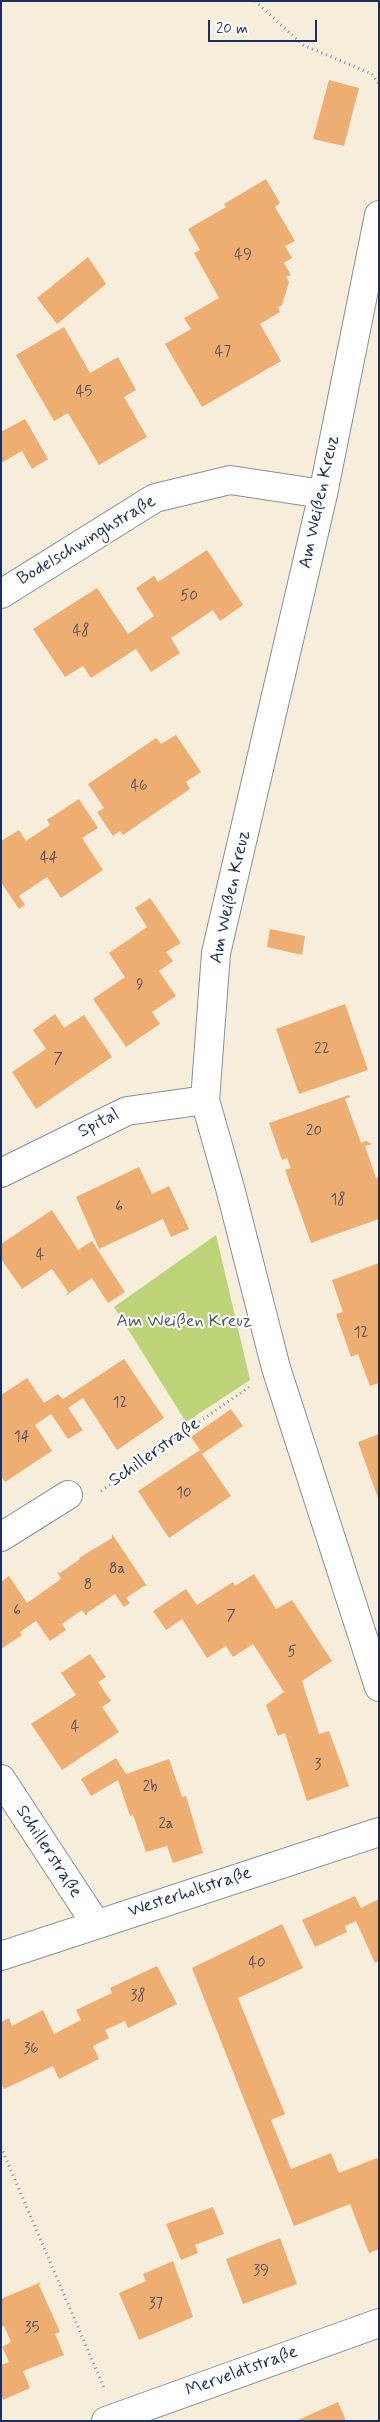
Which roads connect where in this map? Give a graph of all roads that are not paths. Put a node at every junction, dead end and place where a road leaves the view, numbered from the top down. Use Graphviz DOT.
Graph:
graph roads {
  1 [pos="379,215"];
  2 [pos="323,494"];
  3 [pos="1,594"];
  4 [pos="205,1100"];
  5 [pos="1,1174"];
  6 [pos="68,1495"];
  7 [pos="1,1537"];
  8 [pos="379,1687"];
  9 [pos="1,1779"];
  10 [pos="379,1832"];
  11 [pos="96,1924"];
  12 [pos="1,1956"];
  13 [pos="379,2323"];
  14 [pos="121,2417"];
  1 -- 2 [label="street, Am Weißen Kreuz"];
  2 -- 3 [label="street, Bodelschwinghstraße"];
  2 -- 4 [label="street, Am Weißen Kreuz"];
  4 -- 5 [label="street, Spital"];
  4 -- 8 [label="street, Am Weißen Kreuz"];
  6 -- 7 [label="street"];
  9 -- 11 [label="street, Schillerstraße"];
  10 -- 11 [label="street, Westerholtstraße"];
  11 -- 12 [label="street, Westerholtstraße"];
  13 -- 14 [label="street, Merveldtstraße"];
}
